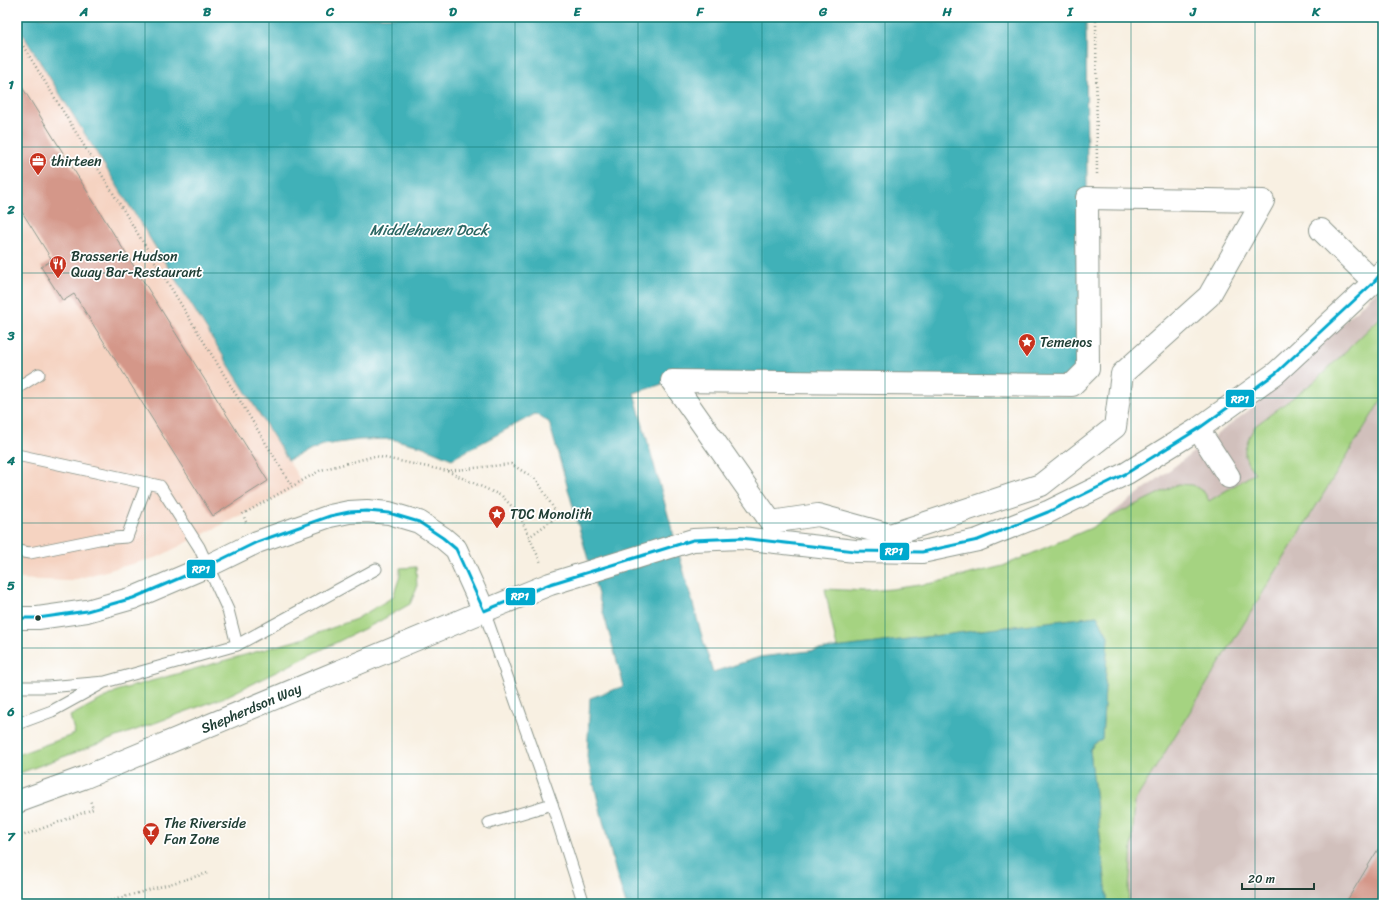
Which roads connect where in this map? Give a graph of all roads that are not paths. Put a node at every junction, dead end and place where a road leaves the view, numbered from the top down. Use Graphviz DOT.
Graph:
graph roads {
  1 [pos="1097,199"];
  2 [pos="1321,230"];
  3 [pos="1378,276"];
  4 [pos="39,374"];
  5 [pos="17,388"];
  6 [pos="1198,429"];
  7 [pos="17,455"];
  8 [pos="1229,477"];
  9 [pos="147,483"];
  10 [pos="17,551"];
  11 [pos="208,566"];
  12 [pos="376,569"];
  13 [pos="484,611"];
  14 [pos="17,618"];
  15 [pos="237,645"];
  16 [pos="105,682"];
  17 [pos="17,687"];
  18 [pos="17,724"];
  19 [pos="17,802"];
  20 [pos="552,804"];
  21 [pos="489,824"];
  22 [pos="584,904"];
  1 -- 1 [label="street"];
  2 -- 3 [label="street"];
  3 -- 6 [label="street, Shepherdson Way"];
  4 -- 5 [label="lane"];
  6 -- 8 [label="street"];
  6 -- 13 [label="street, Shepherdson Way"];
  7 -- 9 [label="lane"];
  9 -- 10 [label="lane"];
  9 -- 11 [label="lane"];
  11 -- 13 [label="street"];
  11 -- 14 [label="street"];
  11 -- 15 [label="lane"];
  12 -- 15 [label="lane"];
  13 -- 19 [label="street, Shepherdson Way"];
  13 -- 20 [label="lane"];
  15 -- 16 [label="lane"];
  16 -- 17 [label="lane"];
  16 -- 18 [label="lane"];
  20 -- 21 [label="lane"];
  20 -- 22 [label="lane"];
}
